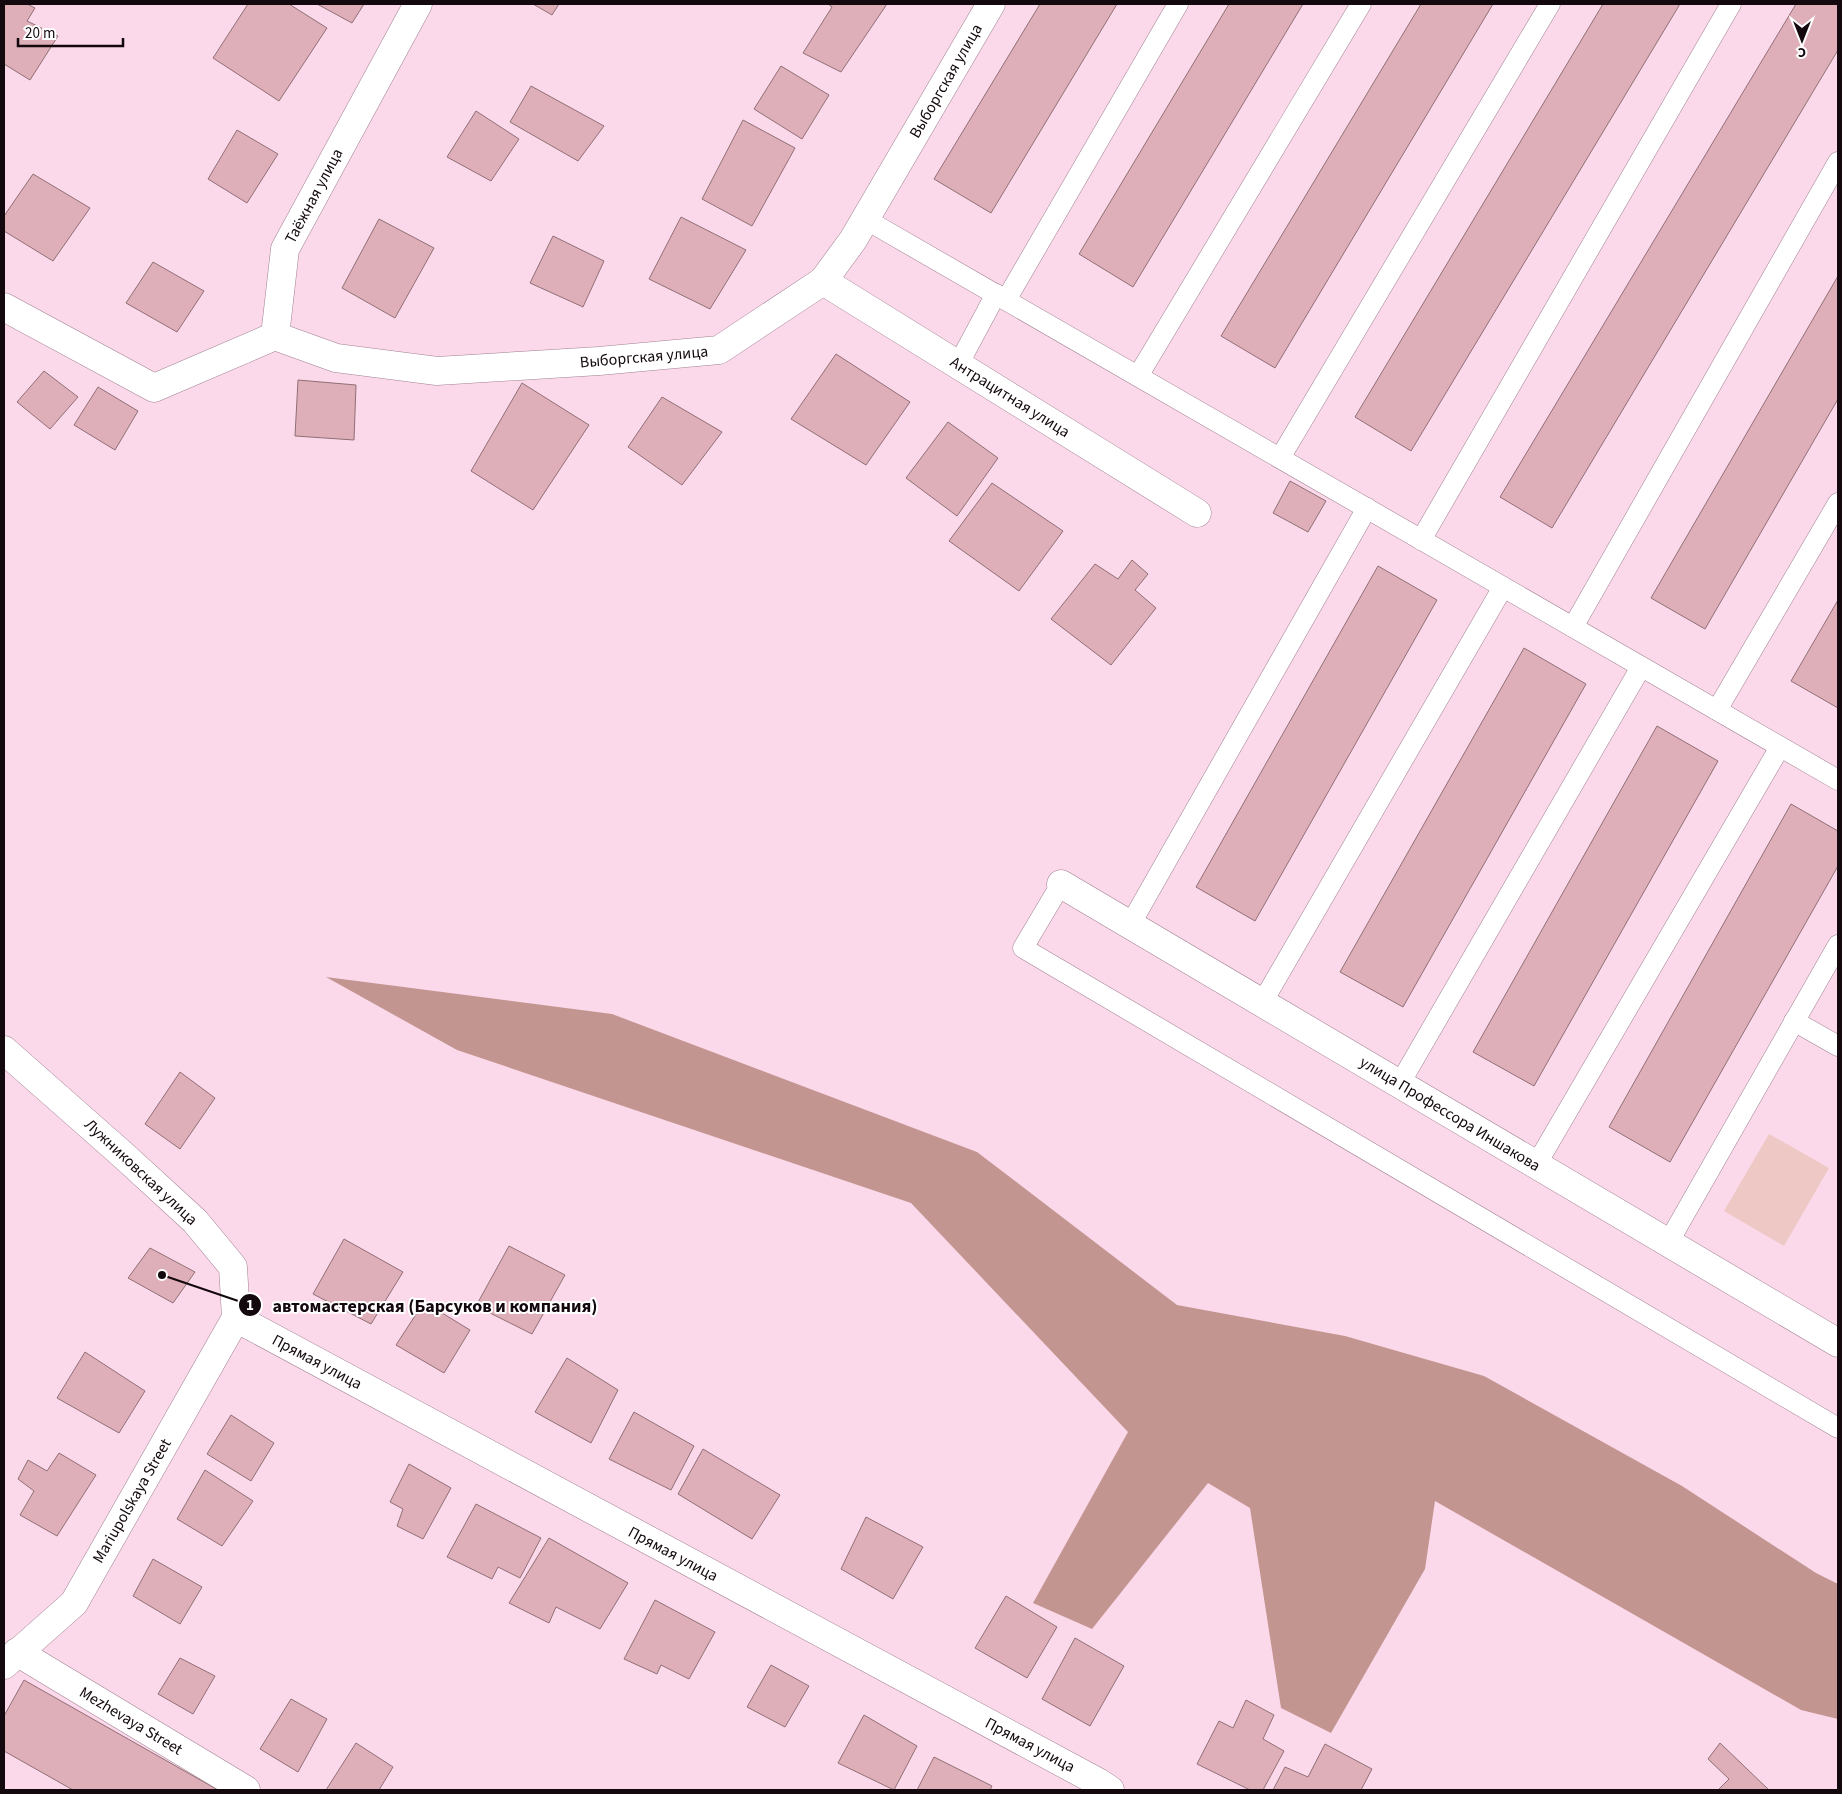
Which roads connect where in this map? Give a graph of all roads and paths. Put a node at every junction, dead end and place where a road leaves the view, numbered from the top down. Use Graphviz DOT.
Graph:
graph roads {
  1 [pos="418,4"];
  2 [pos="991,4"];
  3 [pos="1178,4"];
  4 [pos="1361,4"];
  5 [pos="1550,4"];
  6 [pos="1731,4"];
  7 [pos="1838,162"];
  8 [pos="865,219"];
  9 [pos="823,281"];
  10 [pos="1001,297"];
  11 [pos="4,307"];
  12 [pos="275,336"];
  13 [pos="958,365"];
  14 [pos="1138,376"];
  15 [pos="1280,458"];
  16 [pos="1838,502"];
  17 [pos="1367,508"];
  18 [pos="1196,513"];
  19 [pos="1421,540"];
  20 [pos="1504,587"];
  21 [pos="1573,627"];
  22 [pos="1641,667"];
  23 [pos="1717,710"];
  24 [pos="1780,747"];
  25 [pos="1838,780"];
  26 [pos="1061,884"];
  27 [pos="1130,925"];
  28 [pos="1838,945"];
  29 [pos="1262,1003"];
  30 [pos="1794,1022"];
  31 [pos="1838,1046"];
  32 [pos="4,1050"];
  33 [pos="1400,1084"];
  34 [pos="1536,1165"];
  35 [pos="1668,1243"];
  36 [pos="236,1318"];
  37 [pos="1838,1344"];
  38 [pos="1838,1428"];
  39 [pos="10,1658"];
  40 [pos="246,1790"];
  41 [pos="1110,1790"];
  1 -- 12 [label="street, Таёжная улица"];
  2 -- 8 [label="street, Выборгская улица"];
  3 -- 10 [label="lane"];
  4 -- 14 [label="lane"];
  5 -- 15 [label="lane"];
  6 -- 19 [label="lane"];
  7 -- 21 [label="lane"];
  8 -- 9 [label="street, Выборгская улица"];
  8 -- 10 [label="lane"];
  9 -- 12 [label="street, Выборгская улица"];
  9 -- 13 [label="street, Антрацитная улица"];
  10 -- 13 [label="lane"];
  10 -- 14 [label="lane"];
  11 -- 12 [label="street"];
  13 -- 18 [label="street, Антрацитная улица"];
  14 -- 15 [label="lane"];
  15 -- 17 [label="lane"];
  16 -- 23 [label="lane"];
  17 -- 19 [label="lane"];
  17 -- 27 [label="lane"];
  19 -- 20 [label="lane"];
  20 -- 21 [label="lane"];
  20 -- 29 [label="lane"];
  21 -- 22 [label="lane"];
  22 -- 23 [label="lane"];
  22 -- 33 [label="lane"];
  23 -- 24 [label="lane"];
  24 -- 25 [label="lane"];
  24 -- 34 [label="lane"];
  26 -- 27 [label="street, улица Профессора Иншакова"];
  26 -- 38 [label="lane"];
  27 -- 29 [label="street, улица Профессора Иншакова"];
  28 -- 30 [label="lane"];
  29 -- 33 [label="street, улица Профессора Иншакова"];
  30 -- 31 [label="lane"];
  30 -- 35 [label="lane"];
  32 -- 36 [label="street, Лужниковская улица"];
  33 -- 34 [label="street, улица Профессора Иншакова"];
  34 -- 35 [label="street, улица Профессора Иншакова"];
  35 -- 37 [label="street, улица Профессора Иншакова"];
  36 -- 39 [label="street, Mariupolskaya Street"];
  36 -- 41 [label="street, Прямая улица"];
  39 -- 40 [label="street, Mezhevaya Street"];
}
